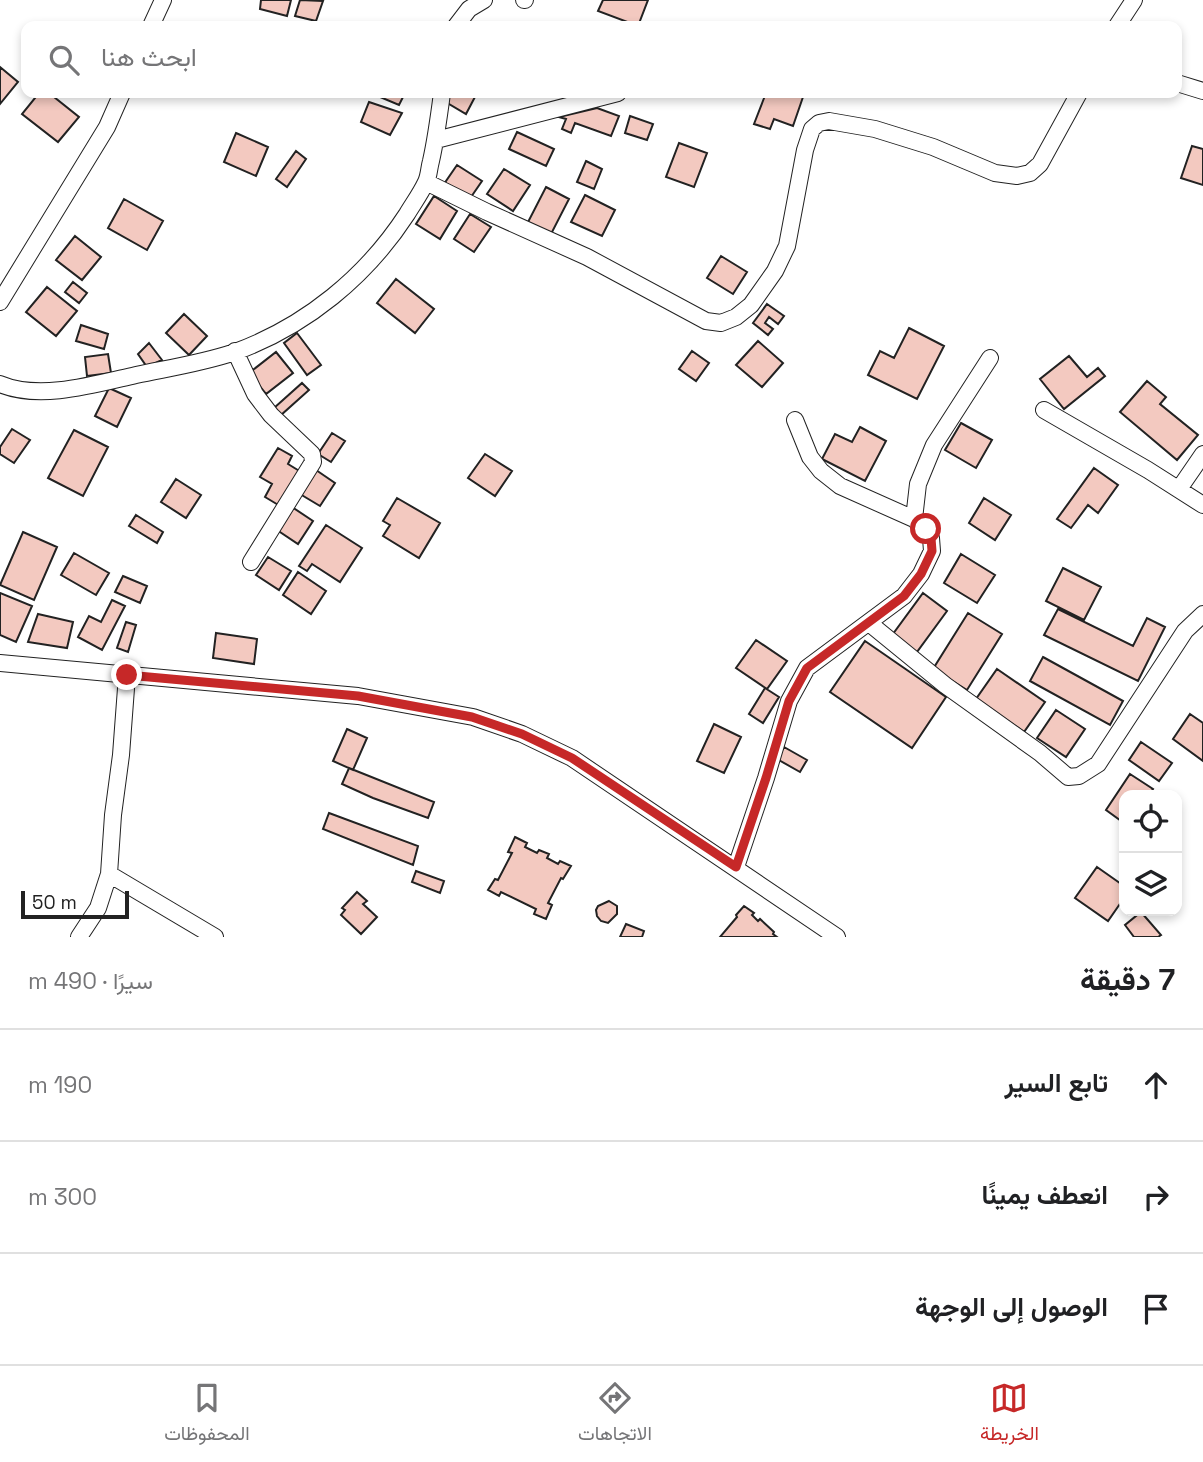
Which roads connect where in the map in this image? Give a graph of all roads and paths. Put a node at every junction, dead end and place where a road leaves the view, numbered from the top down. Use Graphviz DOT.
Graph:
graph roads {
  1 [pos="163,0"];
  2 [pos="484,0"];
  3 [pos="1134,0"];
  4 [pos="153,21"];
  5 [pos="460,21"];
  6 [pos="1120,21"];
  7 [pos="1182,85"];
  8 [pos="1203,91"];
  9 [pos="120,98"];
  10 [pos="441,98"];
  11 [pos="599,98"];
  12 [pos="1076,98"];
  13 [pos="436,140"];
  14 [pos="426,182"];
  15 [pos="0,302"];
  16 [pos="235,351"];
  17 [pos="990,358"];
  18 [pos="0,384"];
  19 [pos="1044,410"];
  20 [pos="795,420"];
  21 [pos="1203,454"];
  22 [pos="1179,489"];
  23 [pos="1203,505"];
  24 [pos="914,519"];
  25 [pos="251,562"];
  26 [pos="1203,614"];
  27 [pos="869,623"];
  28 [pos="0,663"];
  29 [pos="127,675"];
  30 [pos="736,867"];
  31 [pos="109,874"];
  32 [pos="79,937"];
  33 [pos="215,937"];
  34 [pos="837,937"];
  1 -- 4 [label="street"];
  2 -- 5 [label="street"];
  3 -- 6 [label="street"];
  7 -- 8 [label="street"];
  9 -- 15 [label="street"];
  10 -- 13 [label="street"];
  11 -- 13 [label="street"];
  12 -- 14 [label="street"];
  13 -- 14 [label="street"];
  14 -- 16 [label="street"];
  16 -- 18 [label="street"];
  16 -- 25 [label="street"];
  17 -- 24 [label="street"];
  19 -- 22 [label="street"];
  20 -- 24 [label="street"];
  21 -- 22 [label="street"];
  22 -- 23 [label="street"];
  24 -- 27 [label="street"];
  26 -- 27 [label="street"];
  27 -- 30 [label="street"];
  28 -- 29 [label="street"];
  29 -- 30 [label="street"];
  29 -- 31 [label="street"];
  30 -- 34 [label="street"];
  31 -- 32 [label="street"];
  31 -- 33 [label="street"];
}
